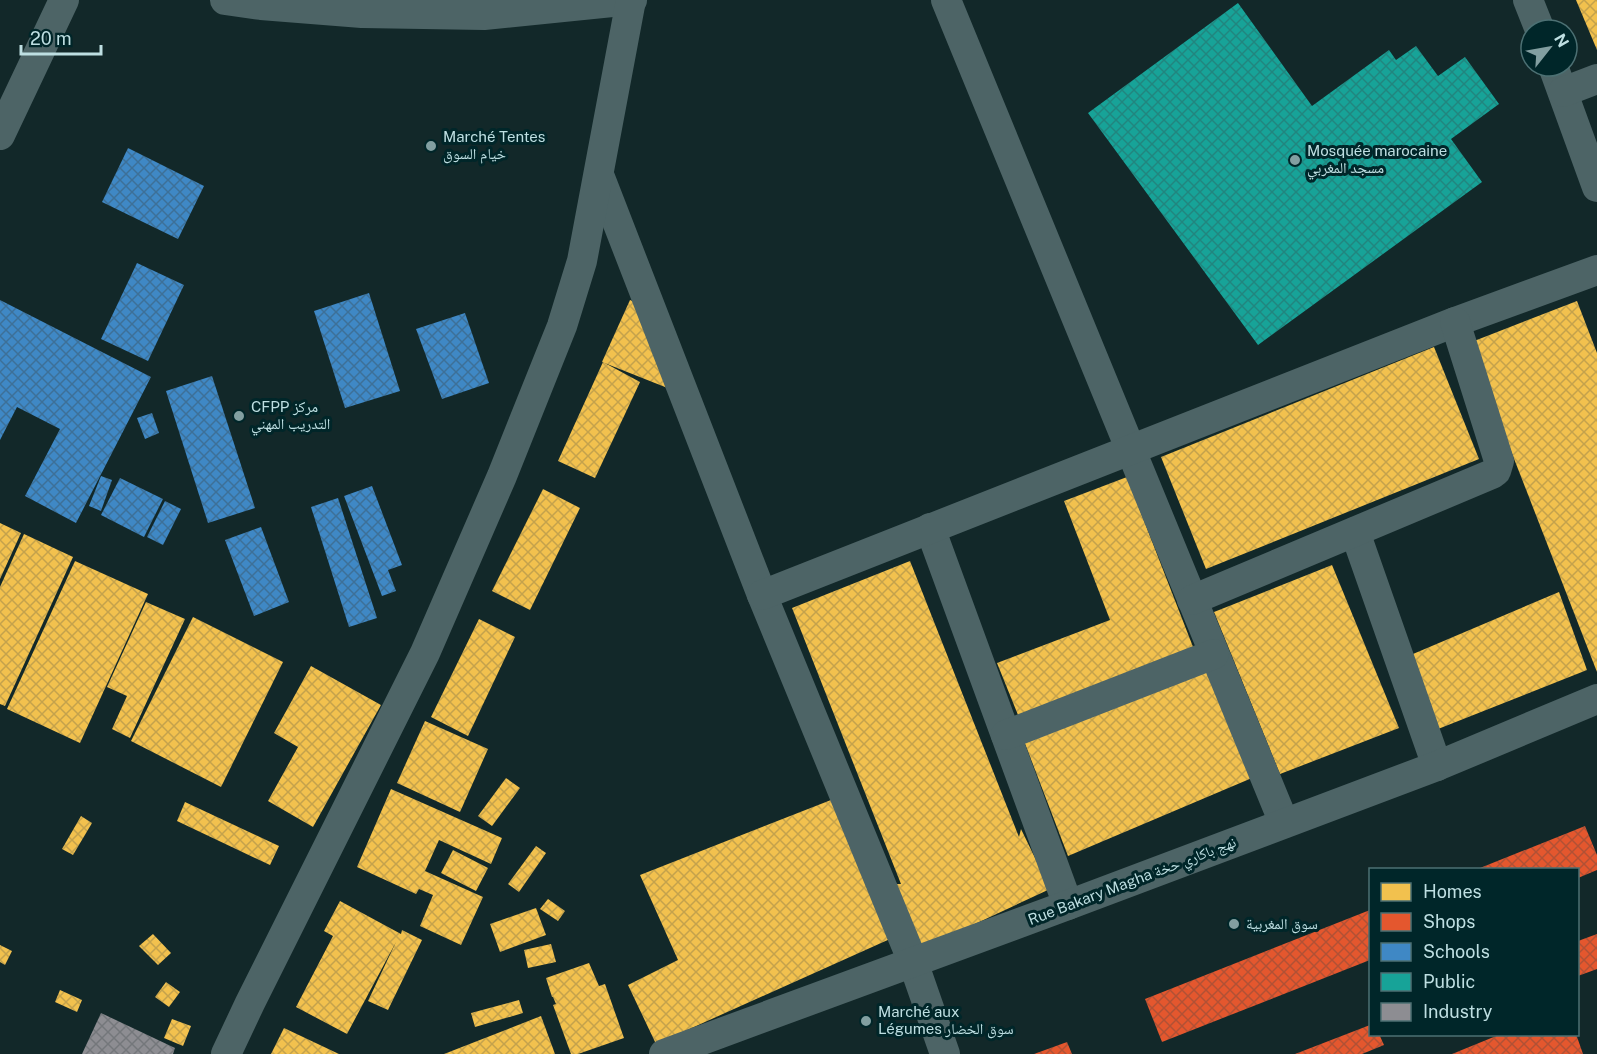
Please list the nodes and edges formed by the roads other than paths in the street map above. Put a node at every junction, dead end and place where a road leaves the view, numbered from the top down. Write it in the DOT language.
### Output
graph roads {
  1 [pos="64,0"];
  2 [pos="225,0"];
  3 [pos="632,0"];
  4 [pos="946,0"];
  5 [pos="1528,0"];
  6 [pos="1535,18"];
  7 [pos="1558,79"];
  8 [pos="1597,79"];
  9 [pos="0,135"];
  10 [pos="599,175"];
  11 [pos="1597,187"];
  12 [pos="1597,270"];
  13 [pos="1455,322"];
  14 [pos="1130,450"];
  15 [pos="930,528"];
  16 [pos="1355,531"];
  17 [pos="762,595"];
  18 [pos="1192,600"];
  19 [pos="1214,654"];
  20 [pos="1597,699"];
  21 [pos="1006,735"];
  22 [pos="1437,766"];
  23 [pos="1284,823"];
  24 [pos="1068,905"];
  25 [pos="913,962"];
  26 [pos="226,1054"];
  27 [pos="664,1054"];
  28 [pos="945,1054"];
  1 -- 9 [label="street"];
  2 -- 3 [label="street"];
  3 -- 10 [label="street"];
  4 -- 14 [label="street"];
  5 -- 6 [label="street"];
  7 -- 8 [label="street"];
  7 -- 11 [label="street"];
  10 -- 17 [label="street"];
  10 -- 26 [label="street"];
  12 -- 13 [label="street"];
  13 -- 14 [label="street"];
  13 -- 16 [label="street"];
  14 -- 15 [label="street"];
  14 -- 18 [label="street"];
  15 -- 17 [label="street"];
  15 -- 21 [label="street"];
  16 -- 18 [label="street"];
  16 -- 22 [label="street"];
  17 -- 25 [label="street"];
  18 -- 19 [label="street"];
  19 -- 21 [label="street"];
  19 -- 23 [label="street"];
  20 -- 22 [label="street, Rue Bakary Magha نهج باكاري حخة"];
  21 -- 24 [label="street"];
  22 -- 23 [label="street, Rue Bakary Magha نهج باكاري حخة"];
  23 -- 24 [label="street, Rue Bakary Magha نهج باكاري حخة"];
  24 -- 25 [label="street, Rue Bakary Magha نهج باكاري حخة"];
  25 -- 27 [label="street, Rue Bakary Magha نهج باكاري حخة"];
  25 -- 28 [label="street"];
}
